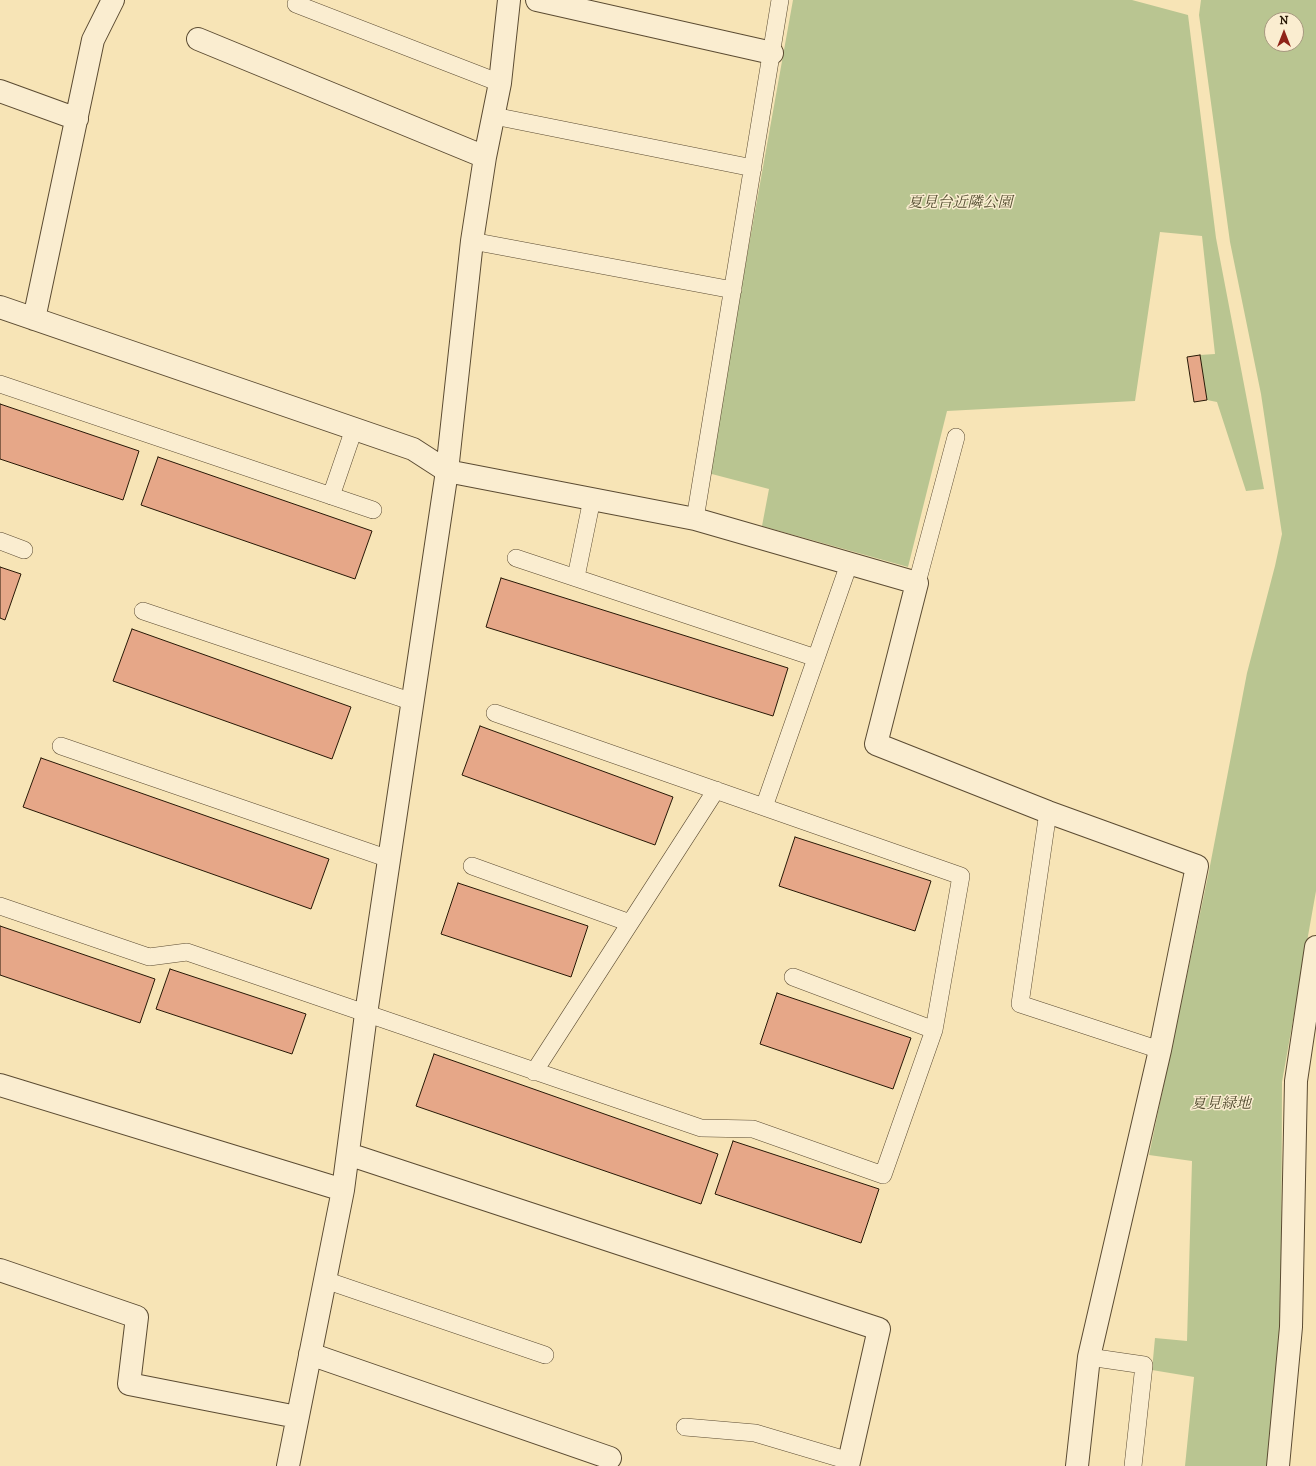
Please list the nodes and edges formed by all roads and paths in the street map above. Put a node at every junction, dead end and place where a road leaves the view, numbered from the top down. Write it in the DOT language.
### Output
graph roads {
  1 [pos="113,0"];
  2 [pos="509,0"];
  3 [pos="537,0"];
  4 [pos="780,0"];
  5 [pos="296,4"];
  6 [pos="198,39"];
  7 [pos="772,53"];
  8 [pos="500,83"];
  9 [pos="0,91"];
  10 [pos="494,116"];
  11 [pos="77,119"];
  12 [pos="485,157"];
  13 [pos="753,168"];
  14 [pos="472,241"];
  15 [pos="733,290"];
  16 [pos="0,307"];
  17 [pos="34,319"];
  18 [pos="0,384"];
  19 [pos="354,429"];
  20 [pos="956,438"];
  21 [pos="447,471"];
  22 [pos="331,496"];
  23 [pos="592,499"];
  24 [pos="373,510"];
  25 [pos="695,519"];
  26 [pos="0,541"];
  27 [pos="24,550"];
  28 [pos="516,558"];
  29 [pos="849,564"];
  30 [pos="576,577"];
  31 [pos="917,583"];
  32 [pos="143,611"];
  33 [pos="816,658"];
  34 [pos="413,702"];
  35 [pos="495,713"];
  36 [pos="61,746"];
  37 [pos="716,790"];
  38 [pos="764,807"];
  39 [pos="1048,812"];
  40 [pos="389,859"];
  41 [pos="472,866"];
  42 [pos="0,906"];
  43 [pos="630,923"];
  44 [pos="1316,946"];
  45 [pos="793,977"];
  46 [pos="366,1014"];
  47 [pos="934,1030"];
  48 [pos="1160,1050"];
  49 [pos="534,1072"];
  50 [pos="0,1085"];
  51 [pos="348,1154"];
  52 [pos="343,1190"];
  53 [pos="0,1270"];
  54 [pos="325,1280"];
  55 [pos="310,1354"];
  56 [pos="545,1355"];
  57 [pos="1089,1357"];
  58 [pos="297,1417"];
  59 [pos="685,1427"];
  60 [pos="610,1458"];
  61 [pos="848,1464"];
  62 [pos="288,1466"];
  63 [pos="1077,1466"];
  64 [pos="1133,1466"];
  65 [pos="1278,1466"];
  1 -- 11 [label="street"];
  2 -- 8 [label="street"];
  3 -- 7 [label="street"];
  4 -- 7 [label="lane"];
  5 -- 8 [label="lane"];
  6 -- 12 [label="street"];
  7 -- 13 [label="lane"];
  8 -- 10 [label="street"];
  9 -- 11 [label="street"];
  10 -- 12 [label="street"];
  10 -- 13 [label="lane"];
  11 -- 17 [label="street"];
  12 -- 14 [label="street"];
  13 -- 15 [label="lane"];
  14 -- 15 [label="lane"];
  14 -- 21 [label="street"];
  15 -- 25 [label="lane"];
  16 -- 17 [label="street"];
  17 -- 19 [label="street"];
  18 -- 22 [label="lane"];
  19 -- 21 [label="street"];
  19 -- 22 [label="lane"];
  20 -- 31 [label="lane"];
  21 -- 23 [label="street"];
  21 -- 34 [label="street"];
  22 -- 24 [label="lane"];
  23 -- 25 [label="street"];
  23 -- 30 [label="lane"];
  25 -- 29 [label="street"];
  26 -- 27 [label="lane"];
  28 -- 30 [label="lane"];
  29 -- 31 [label="street"];
  29 -- 33 [label="lane"];
  30 -- 33 [label="lane"];
  31 -- 39 [label="street"];
  32 -- 34 [label="lane"];
  33 -- 38 [label="lane"];
  34 -- 40 [label="street"];
  35 -- 37 [label="lane"];
  36 -- 40 [label="lane"];
  37 -- 38 [label="lane"];
  37 -- 43 [label="lane"];
  38 -- 47 [label="lane"];
  39 -- 48 [label="lane"];
  39 -- 48 [label="street"];
  40 -- 46 [label="street"];
  41 -- 43 [label="lane"];
  42 -- 46 [label="lane"];
  43 -- 49 [label="lane"];
  44 -- 65 [label="street"];
  45 -- 47 [label="lane"];
  46 -- 49 [label="lane"];
  46 -- 51 [label="street"];
  47 -- 49 [label="lane"];
  48 -- 57 [label="street"];
  50 -- 52 [label="street"];
  51 -- 52 [label="street"];
  51 -- 61 [label="street"];
  52 -- 54 [label="street"];
  53 -- 58 [label="street"];
  54 -- 55 [label="street"];
  54 -- 56 [label="lane"];
  55 -- 58 [label="street"];
  55 -- 60 [label="street"];
  57 -- 63 [label="street"];
  57 -- 64 [label="lane"];
  58 -- 62 [label="street"];
  59 -- 61 [label="lane"];
}
